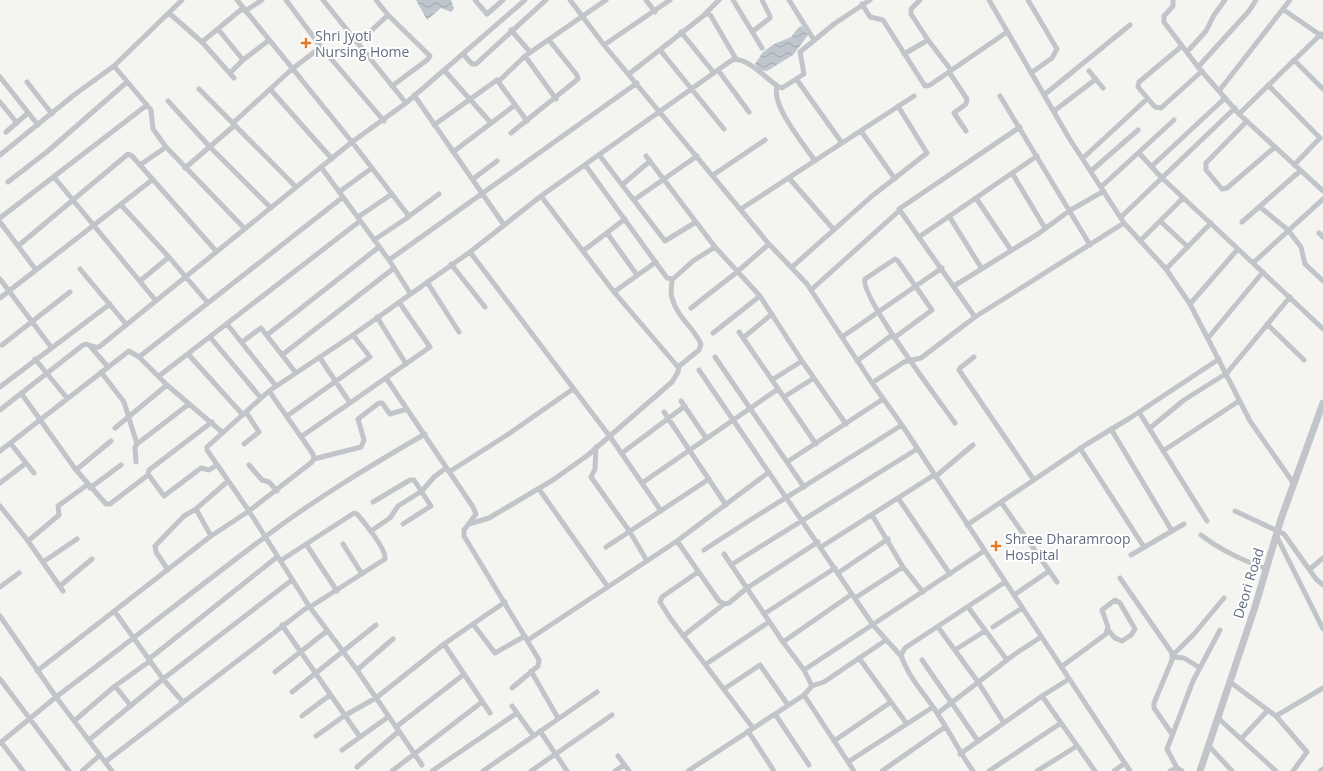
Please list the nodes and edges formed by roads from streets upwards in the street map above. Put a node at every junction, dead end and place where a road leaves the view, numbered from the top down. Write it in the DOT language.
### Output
graph roads {
  1 [pos="182,0"];
  2 [pos="237,0"];
  3 [pos="262,0"];
  4 [pos="286,0"];
  5 [pos="323,0"];
  6 [pos="376,0"];
  7 [pos="475,0"];
  8 [pos="503,0"];
  9 [pos="525,0"];
  10 [pos="546,0"];
  11 [pos="570,0"];
  12 [pos="606,0"];
  13 [pos="646,0"];
  14 [pos="670,0"];
  15 [pos="719,0"];
  16 [pos="732,0"];
  17 [pos="762,0"];
  18 [pos="789,0"];
  19 [pos="870,0"];
  20 [pos="920,0"];
  21 [pos="989,0"];
  22 [pos="1028,0"];
  23 [pos="1225,0"];
  24 [pos="1256,0"];
  25 [pos="1290,0"];
  26 [pos="1176,1"];
  27 [pos="862,4"];
  28 [pos="244,10"];
  29 [pos="1284,10"];
  30 [pos="169,12"];
  31 [pos="655,12"];
  32 [pos="705,14"];
  33 [pos="388,15"];
  34 [pos="583,17"];
  35 [pos="1130,25"];
  36 [pos="218,29"];
  37 [pos="511,30"];
  38 [pos="681,32"];
  39 [pos="752,32"];
  40 [pos="1007,32"];
  41 [pos="1322,36"];
  42 [pos="269,40"];
  43 [pos="548,40"];
  44 [pos="814,40"];
  45 [pos="928,40"];
  46 [pos="202,42"];
  47 [pos="358,43"];
  48 [pos="604,45"];
  49 [pos="1182,46"];
  50 [pos="322,47"];
  51 [pos="762,48"];
  52 [pos="660,50"];
  53 [pos="530,52"];
  54 [pos="1187,52"];
  55 [pos="463,54"];
  56 [pos="904,54"];
  57 [pos="525,56"];
  58 [pos="736,59"];
  59 [pos="243,60"];
  60 [pos="1294,60"];
  61 [pos="114,66"];
  62 [pos="292,69"];
  63 [pos="1200,69"];
  64 [pos="444,70"];
  65 [pos="716,71"];
  66 [pos="950,71"];
  67 [pos="1089,71"];
  68 [pos="230,73"];
  69 [pos="1031,73"];
  70 [pos="629,74"];
  71 [pos="0,77"];
  72 [pos="234,78"];
  73 [pos="1096,79"];
  74 [pos="798,80"];
  75 [pos="499,81"];
  76 [pos="27,82"];
  77 [pos="127,82"];
  78 [pos="637,83"];
  79 [pos="392,86"];
  80 [pos="777,86"];
  81 [pos="1268,86"];
  82 [pos="1103,88"];
  83 [pos="199,89"];
  84 [pos="270,89"];
  85 [pos="690,89"];
  86 [pos="1323,89"];
  87 [pos="1219,91"];
  88 [pos="414,95"];
  89 [pos="1044,95"];
  90 [pos="914,96"];
  91 [pos="1000,96"];
  92 [pos="1225,98"];
  93 [pos="469,99"];
  94 [pos="556,99"];
  95 [pos="1147,99"];
  96 [pos="168,101"];
  97 [pos="0,102"];
  98 [pos="406,103"];
  99 [pos="147,105"];
  100 [pos="515,106"];
  101 [pos="898,106"];
  102 [pos="1235,108"];
  103 [pos="661,111"];
  104 [pos="1054,111"];
  105 [pos="749,112"];
  106 [pos="28,113"];
  107 [pos="52,114"];
  108 [pos="1239,114"];
  109 [pos="1174,120"];
  110 [pos="384,121"];
  111 [pos="527,121"];
  112 [pos="1247,121"];
  113 [pos="17,123"];
  114 [pos="492,123"];
  115 [pos="234,124"];
  116 [pos="38,125"];
  117 [pos="434,125"];
  118 [pos="1020,126"];
  119 [pos="724,129"];
  120 [pos="1138,130"];
  121 [pos="861,131"];
  122 [pos="966,131"];
  123 [pos="6,132"];
  124 [pos="511,133"];
  125 [pos="1322,136"];
  126 [pos="765,140"];
  127 [pos="352,142"];
  128 [pos="842,143"];
  129 [pos="166,147"];
  130 [pos="210,147"];
  131 [pos="1275,147"];
  132 [pos="453,152"];
  133 [pos="1139,153"];
  134 [pos="0,155"];
  135 [pos="600,156"];
  136 [pos="646,156"];
  137 [pos="697,156"];
  138 [pos="1037,156"];
  139 [pos="1083,158"];
  140 [pos="332,159"];
  141 [pos="497,161"];
  142 [pos="650,161"];
  143 [pos="815,161"];
  144 [pos="1294,165"];
  145 [pos="140,166"];
  146 [pos="586,166"];
  147 [pos="1152,166"];
  148 [pos="321,167"];
  149 [pos="185,168"];
  150 [pos="372,168"];
  151 [pos="1091,171"];
  152 [pos="1300,171"];
  153 [pos="1012,173"];
  154 [pos="713,175"];
  155 [pos="54,177"];
  156 [pos="1161,177"];
  157 [pos="789,178"];
  158 [pos="473,179"];
  159 [pos="894,179"];
  160 [pos="152,180"];
  161 [pos="664,180"];
  162 [pos="8,182"];
  163 [pos="622,184"];
  164 [pos="296,187"];
  165 [pos="1102,189"];
  166 [pos="1323,191"];
  167 [pos="482,192"];
  168 [pos="341,194"];
  169 [pos="392,194"];
  170 [pos="439,194"];
  171 [pos="542,196"];
  172 [pos="976,198"];
  173 [pos="1183,198"];
  174 [pos="74,199"];
  175 [pos="1323,199"];
  176 [pos="634,200"];
  177 [pos="121,205"];
  178 [pos="1260,207"];
  179 [pos="271,208"];
  180 [pos="741,210"];
  181 [pos="900,210"];
  182 [pos="1069,211"];
  183 [pos="949,216"];
  184 [pos="408,217"];
  185 [pos="0,218"];
  186 [pos="1121,218"];
  187 [pos="359,219"];
  188 [pos="625,220"];
  189 [pos="1160,221"];
  190 [pos="0,222"];
  191 [pos="696,222"];
  192 [pos="1242,222"];
  193 [pos="1124,223"];
  194 [pos="1211,223"];
  195 [pos="95,225"];
  196 [pos="504,225"];
  197 [pos="1045,228"];
  198 [pos="245,229"];
  199 [pos="834,230"];
  200 [pos="1288,230"];
  201 [pos="607,233"];
  202 [pos="919,237"];
  203 [pos="374,240"];
  204 [pos="1140,241"];
  205 [pos="769,244"];
  206 [pos="1090,245"];
  207 [pos="18,246"];
  208 [pos="379,247"];
  209 [pos="715,247"];
  210 [pos="1188,247"];
  211 [pos="1238,249"];
  212 [pos="1012,250"];
  213 [pos="216,251"];
  214 [pos="583,251"];
  215 [pos="470,252"];
  216 [pos="169,257"];
  217 [pos="389,260"];
  218 [pos="656,262"];
  219 [pos="1253,263"];
  220 [pos="451,264"];
  221 [pos="792,267"];
  222 [pos="394,268"];
  223 [pos="942,268"];
  224 [pos="982,269"];
  225 [pos="36,270"];
  226 [pos="80,270"];
  227 [pos="1166,270"];
  228 [pos="737,272"];
  229 [pos="1263,272"];
  230 [pos="637,275"];
  231 [pos="185,277"];
  232 [pos="672,279"];
  233 [pos="0,280"];
  234 [pos="140,281"];
  235 [pos="1323,281"];
  236 [pos="427,282"];
  237 [pos="916,286"];
  238 [pos="954,286"];
  239 [pos="811,290"];
  240 [pos="8,291"];
  241 [pos="70,292"];
  242 [pos="614,292"];
  243 [pos="410,293"];
  244 [pos="760,296"];
  245 [pos="1290,297"];
  246 [pos="0,298"];
  247 [pos="156,301"];
  248 [pos="399,302"];
  249 [pos="208,303"];
  250 [pos="110,304"];
  251 [pos="1190,304"];
  252 [pos="485,307"];
  253 [pos="691,308"];
  254 [pos="877,312"];
  255 [pos="772,314"];
  256 [pos="377,317"];
  257 [pos="975,317"];
  258 [pos="32,321"];
  259 [pos="126,324"];
  260 [pos="227,324"];
  261 [pos="1267,324"];
  262 [pos="1323,329"];
  263 [pos="459,332"];
  264 [pos="738,332"];
  265 [pos="713,334"];
  266 [pos="266,335"];
  267 [pos="353,335"];
  268 [pos="893,336"];
  269 [pos="210,337"];
  270 [pos="842,337"];
  271 [pos="742,338"];
  272 [pos="1208,338"];
  273 [pos="242,342"];
  274 [pos="2,344"];
  275 [pos="89,345"];
  276 [pos="51,347"];
  277 [pos="188,354"];
  278 [pos="282,355"];
  279 [pos="139,357"];
  280 [pos="715,357"];
  281 [pos="974,357"];
  282 [pos="320,358"];
  283 [pos="35,359"];
  284 [pos="1219,359"];
  285 [pos="912,360"];
  286 [pos="1304,360"];
  287 [pos="802,361"];
  288 [pos="857,361"];
  289 [pos="406,364"];
  290 [pos="108,367"];
  291 [pos="679,367"];
  292 [pos="699,370"];
  293 [pos="101,372"];
  294 [pos="296,373"];
  295 [pos="1227,373"];
  296 [pos="45,374"];
  297 [pos="159,376"];
  298 [pos="386,378"];
  299 [pos="814,378"];
  300 [pos="772,380"];
  301 [pos="336,382"];
  302 [pos="872,383"];
  303 [pos="167,384"];
  304 [pos="276,386"];
  305 [pos="0,387"];
  306 [pos="573,389"];
  307 [pos="778,389"];
  308 [pos="269,391"];
  309 [pos="21,394"];
  310 [pos="784,397"];
  311 [pos="67,398"];
  312 [pos="261,398"];
  313 [pos="883,399"];
  314 [pos="681,401"];
  315 [pos="1239,401"];
  316 [pos="350,403"];
  317 [pos="1323,403"];
  318 [pos="189,404"];
  319 [pos="685,406"];
  320 [pos="750,408"];
  321 [pos="407,409"];
  322 [pos="0,410"];
  323 [pos="664,412"];
  324 [pos="1139,412"];
  325 [pos="245,413"];
  326 [pos="128,416"];
  327 [pos="287,416"];
  328 [pos="668,419"];
  329 [pos="733,420"];
  330 [pos="40,421"];
  331 [pos="212,422"];
  332 [pos="955,423"];
  333 [pos="846,424"];
  334 [pos="902,425"];
  335 [pos="115,428"];
  336 [pos="1150,428"];
  337 [pos="1111,429"];
  338 [pos="222,432"];
  339 [pos="425,434"];
  340 [pos="609,435"];
  341 [pos="302,436"];
  342 [pos="706,438"];
  343 [pos="110,442"];
  344 [pos="11,444"];
  345 [pos="137,444"];
  346 [pos="244,444"];
  347 [pos="816,444"];
  348 [pos="973,445"];
  349 [pos="596,447"];
  350 [pos="1080,448"];
  351 [pos="917,449"];
  352 [pos="689,450"];
  353 [pos="0,451"];
  354 [pos="1164,451"];
  355 [pos="622,454"];
  356 [pos="314,459"];
  357 [pos="136,462"];
  358 [pos="787,462"];
  359 [pos="26,463"];
  360 [pos="121,465"];
  361 [pos="217,465"];
  362 [pos="249,465"];
  363 [pos="76,470"];
  364 [pos="448,470"];
  365 [pos="769,472"];
  366 [pos="34,473"];
  367 [pos="148,475"];
  368 [pos="934,476"];
  369 [pos="709,479"];
  370 [pos="1034,480"];
  371 [pos="228,481"];
  372 [pos="642,482"];
  373 [pos="0,483"];
  374 [pos="1294,484"];
  375 [pos="88,486"];
  376 [pos="804,487"];
  377 [pos="539,489"];
  378 [pos="277,491"];
  379 [pos="422,491"];
  380 [pos="786,496"];
  381 [pos="898,498"];
  382 [pos="373,502"];
  383 [pos="1001,502"];
  384 [pos="726,505"];
  385 [pos="0,506"];
  386 [pos="196,509"];
  387 [pos="249,511"];
  388 [pos="662,511"];
  389 [pos="1235,511"];
  390 [pos="872,515"];
  391 [pos="803,521"];
  392 [pos="1207,521"];
  393 [pos="403,524"];
  394 [pos="469,524"];
  395 [pos="1184,524"];
  396 [pos="967,526"];
  397 [pos="371,531"];
  398 [pos="1172,531"];
  399 [pos="630,532"];
  400 [pos="1277,533"];
  401 [pos="1201,535"];
  402 [pos="211,536"];
  403 [pos="265,537"];
  404 [pos="77,539"];
  405 [pos="888,539"];
  406 [pos="28,541"];
  407 [pos="677,541"];
  408 [pos="818,542"];
  409 [pos="306,544"];
  410 [pos="343,544"];
  411 [pos="606,547"];
  412 [pos="821,548"];
  413 [pos="1144,548"];
  414 [pos="704,550"];
  415 [pos="984,551"];
  416 [pos="724,554"];
  417 [pos="1131,555"];
  418 [pos="1323,558"];
  419 [pos="92,559"];
  420 [pos="278,559"];
  421 [pos="647,561"];
  422 [pos="43,562"];
  423 [pos="731,565"];
  424 [pos="903,567"];
  425 [pos="1267,569"];
  426 [pos="1310,569"];
  427 [pos="168,570"];
  428 [pos="836,570"];
  429 [pos="1049,571"];
  430 [pos="698,572"];
  431 [pos="18,573"];
  432 [pos="362,574"];
  433 [pos="950,574"];
  434 [pos="1120,578"];
  435 [pos="292,580"];
  436 [pos="1005,582"];
  437 [pos="1057,582"];
  438 [pos="1323,585"];
  439 [pos="0,587"];
  440 [pos="608,587"];
  441 [pos="747,588"];
  442 [pos="336,591"];
  443 [pos="923,592"];
  444 [pos="1014,595"];
  445 [pos="853,596"];
  446 [pos="1224,598"];
  447 [pos="504,602"];
  448 [pos="724,604"];
  449 [pos="309,606"];
  450 [pos="968,607"];
  451 [pos="1022,608"];
  452 [pos="115,612"];
  453 [pos="764,614"];
  454 [pos="0,616"];
  455 [pos="769,622"];
  456 [pos="473,624"];
  457 [pos="282,625"];
  458 [pos="376,625"];
  459 [pos="873,625"];
  460 [pos="993,627"];
  461 [pos="938,628"];
  462 [pos="1323,629"];
  463 [pos="1108,630"];
  464 [pos="1220,630"];
  465 [pos="327,631"];
  466 [pos="985,631"];
  467 [pos="684,636"];
  468 [pos="1041,637"];
  469 [pos="526,638"];
  470 [pos="134,639"];
  471 [pos="393,639"];
  472 [pos="886,640"];
  473 [pos="783,642"];
  474 [pos="444,644"];
  475 [pos="955,650"];
  476 [pos="300,651"];
  477 [pos="343,651"];
  478 [pos="901,656"];
  479 [pos="1173,656"];
  480 [pos="859,658"];
  481 [pos="149,660"];
  482 [pos="922,660"];
  483 [pos="1007,660"];
  484 [pos="706,664"];
  485 [pos="1061,667"];
  486 [pos="1200,668"];
  487 [pos="357,670"];
  488 [pos="804,670"];
  489 [pos="37,671"];
  490 [pos="531,671"];
  491 [pos="275,672"];
  492 [pos="316,673"];
  493 [pos="463,675"];
  494 [pos="0,679"];
  495 [pos="163,679"];
  496 [pos="1069,679"];
  497 [pos="978,682"];
  498 [pos="1230,682"];
  499 [pos="115,686"];
  500 [pos="812,686"];
  501 [pos="512,688"];
  502 [pos="1323,688"];
  503 [pos="724,689"];
  504 [pos="292,692"];
  505 [pos="597,692"];
  506 [pos="330,695"];
  507 [pos="804,695"];
  508 [pos="1042,696"];
  509 [pos="56,697"];
  510 [pos="376,698"];
  511 [pos="182,702"];
  512 [pos="482,702"];
  513 [pos="891,702"];
  514 [pos="951,702"];
  515 [pos="788,705"];
  516 [pos="131,706"];
  517 [pos="512,706"];
  518 [pos="933,707"];
  519 [pos="1268,710"];
  520 [pos="517,713"];
  521 [pos="938,713"];
  522 [pos="490,714"];
  523 [pos="775,714"];
  524 [pos="612,715"];
  525 [pos="302,716"];
  526 [pos="344,716"];
  527 [pos="1276,716"];
  528 [pos="388,717"];
  529 [pos="558,718"];
  530 [pos="1218,718"];
  531 [pos="30,719"];
  532 [pos="74,721"];
  533 [pos="1004,723"];
  534 [pos="1061,723"];
  535 [pos="907,724"];
  536 [pos="945,727"];
  537 [pos="397,730"];
  538 [pos="751,730"];
  539 [pos="540,731"];
  540 [pos="1172,734"];
  541 [pos="534,735"];
  542 [pos="316,736"];
  543 [pos="360,737"];
  544 [pos="1240,739"];
  545 [pos="90,740"];
  546 [pos="834,741"];
  547 [pos="978,741"];
  548 [pos="1,743"];
  549 [pos="1208,745"];
  550 [pos="1077,746"];
  551 [pos="342,750"];
  552 [pos="414,754"];
  553 [pos="556,754"];
  554 [pos="960,754"];
  555 [pos="100,756"];
  556 [pos="618,756"];
  557 [pos="105,762"];
  558 [pos="848,762"];
  559 [pos="1125,763"];
  560 [pos="422,765"];
  561 [pos="624,765"];
  562 [pos="809,765"];
  563 [pos="357,767"];
  564 [pos="1323,769"];
  565 [pos="1093,770"];
  566 [pos="1180,770"];
  567 [pos="23,771"];
  568 [pos="69,771"];
  569 [pos="82,771"];
  570 [pos="112,771"];
  571 [pos="392,771"];
  572 [pos="432,771"];
  573 [pos="483,771"];
  574 [pos="530,771"];
  575 [pos="567,771"];
  576 [pos="615,771"];
  577 [pos="628,771"];
  578 [pos="688,771"];
  579 [pos="774,771"];
  580 [pos="854,771"];
  581 [pos="882,771"];
  582 [pos="973,771"];
  583 [pos="989,771"];
  584 [pos="1037,771"];
  585 [pos="1114,771"];
  586 [pos="1130,771"];
  587 [pos="1170,771"];
  588 [pos="1200,771"];
  589 [pos="1232,771"];
  590 [pos="1276,771"];
  591 [pos="1293,771"];
  592 [pos="1320,771"];
  1 -- 30 [label="street"];
  2 -- 28 [label="street"];
  3 -- 28 [label="street"];
  4 -- 50 [label="street"];
  5 -- 47 [label="street"];
  6 -- 33 [label="street"];
  7 -- 8 [label="street"];
  9 -- 55 [label="street"];
  10 -- 37 [label="street"];
  11 -- 34 [label="street"];
  12 -- 34 [label="street"];
  13 -- 31 [label="street"];
  14 -- 31 [label="street"];
  15 -- 32 [label="street"];
  16 -- 39 [label="street"];
  17 -- 39 [label="street"];
  18 -- 44 [label="street"];
  19 -- 27 [label="street"];
  20 -- 45 [label="street"];
  21 -- 40 [label="street"];
  22 -- 69 [label="street"];
  23 -- 54 [label="street"];
  24 -- 63 [label="street"];
  25 -- 29 [label="street"];
  26 -- 49 [label="street"];
  27 -- 44 [label="street"];
  27 -- 56 [label="street"];
  28 -- 36 [label="street"];
  28 -- 42 [label="street"];
  29 -- 41 [label="street"];
  29 -- 87 [label="street"];
  30 -- 46 [label="street"];
  30 -- 61 [label="street"];
  31 -- 48 [label="street"];
  32 -- 38 [label="street"];
  32 -- 58 [label="street"];
  33 -- 47 [label="street"];
  33 -- 79 [label="street"];
  34 -- 43 [label="street"];
  34 -- 48 [label="street"];
  35 -- 89 [label="street"];
  36 -- 46 [label="street"];
  36 -- 59 [label="street"];
  37 -- 53 [label="street"];
  37 -- 55 [label="street"];
  38 -- 52 [label="street"];
  38 -- 65 [label="street"];
  39 -- 51 [label="street"];
  40 -- 66 [label="street"];
  40 -- 69 [label="street"];
  41 -- 60 [label="street"];
  42 -- 59 [label="street"];
  42 -- 62 [label="street"];
  43 -- 53 [label="street"];
  43 -- 94 [label="street"];
  44 -- 74 [label="street"];
  45 -- 56 [label="street"];
  45 -- 66 [label="street"];
  46 -- 68 [label="street"];
  47 -- 79 [label="street"];
  48 -- 70 [label="street"];
  49 -- 54 [label="street"];
  49 -- 95 [label="street"];
  50 -- 62 [label="street"];
  50 -- 110 [label="street"];
  52 -- 70 [label="street"];
  52 -- 85 [label="street"];
  53 -- 57 [label="street"];
  54 -- 63 [label="street"];
  55 -- 64 [label="street"];
  56 -- 66 [label="street"];
  57 -- 75 [label="street"];
  57 -- 94 [label="street"];
  58 -- 65 [label="street"];
  58 -- 80 [label="street"];
  59 -- 68 [label="street"];
  60 -- 81 [label="street"];
  60 -- 86 [label="street"];
  61 -- 77 [label="street"];
  61 -- 107 [label="street"];
  62 -- 84 [label="street"];
  62 -- 127 [label="street"];
  63 -- 87 [label="street"];
  63 -- 95 [label="street"];
  64 -- 88 [label="street"];
  64 -- 93 [label="street"];
  65 -- 85 [label="street"];
  65 -- 105 [label="street"];
  66 -- 122 [label="street"];
  67 -- 73 [label="street"];
  68 -- 72 [label="street"];
  69 -- 89 [label="street"];
  70 -- 78 [label="street"];
  71 -- 106 [label="street"];
  73 -- 82 [label="street"];
  73 -- 104 [label="street"];
  74 -- 80 [label="street"];
  74 -- 128 [label="street"];
  75 -- 93 [label="street"];
  75 -- 100 [label="street"];
  76 -- 107 [label="street"];
  77 -- 99 [label="street"];
  77 -- 162 [label="street"];
  78 -- 103 [label="street"];
  78 -- 167 [label="street"];
  79 -- 98 [label="street"];
  80 -- 143 [label="street"];
  81 -- 108 [label="street"];
  81 -- 125 [label="street"];
  83 -- 115 [label="street"];
  84 -- 115 [label="street"];
  84 -- 140 [label="street"];
  85 -- 103 [label="street"];
  85 -- 119 [label="street"];
  87 -- 92 [label="street"];
  88 -- 98 [label="street"];
  88 -- 117 [label="street"];
  89 -- 104 [label="street"];
  90 -- 101 [label="street"];
  91 -- 118 [label="street"];
  92 -- 102 [label="street"];
  92 -- 147 [label="street"];
  93 -- 114 [label="street"];
  93 -- 117 [label="street"];
  94 -- 111 [label="street"];
  95 -- 139 [label="street"];
  96 -- 130 [label="street"];
  97 -- 113 [label="street"];
  98 -- 110 [label="street"];
  99 -- 129 [label="street"];
  99 -- 155 [label="street"];
  100 -- 111 [label="street"];
  100 -- 114 [label="street"];
  101 -- 121 [label="street"];
  101 -- 159 [label="street"];
  102 -- 108 [label="street"];
  102 -- 156 [label="street"];
  103 -- 135 [label="street"];
  103 -- 137 [label="street"];
  104 -- 139 [label="street"];
  106 -- 113 [label="street"];
  106 -- 116 [label="street"];
  107 -- 116 [label="street"];
  108 -- 112 [label="street"];
  109 -- 133 [label="street"];
  110 -- 127 [label="street"];
  111 -- 124 [label="street"];
  112 -- 131 [label="street"];
  112 -- 131 [label="street"];
  113 -- 123 [label="street"];
  114 -- 132 [label="street"];
  115 -- 130 [label="street"];
  115 -- 164 [label="street"];
  116 -- 134 [label="street"];
  117 -- 132 [label="street"];
  118 -- 138 [label="street"];
  118 -- 181 [label="street"];
  120 -- 151 [label="street"];
  121 -- 128 [label="street"];
  121 -- 159 [label="street"];
  125 -- 144 [label="street"];
  126 -- 154 [label="street"];
  127 -- 140 [label="street"];
  127 -- 150 [label="street"];
  128 -- 143 [label="street"];
  129 -- 145 [label="street"];
  129 -- 149 [label="street"];
  130 -- 149 [label="street"];
  130 -- 179 [label="street"];
  131 -- 144 [label="street"];
  132 -- 158 [label="street"];
  133 -- 147 [label="street"];
  133 -- 165 [label="street"];
  135 -- 146 [label="street"];
  135 -- 163 [label="street"];
  136 -- 142 [label="street"];
  137 -- 154 [label="street"];
  137 -- 161 [label="street"];
  138 -- 153 [label="street"];
  138 -- 182 [label="street"];
  139 -- 151 [label="street"];
  140 -- 148 [label="street"];
  141 -- 158 [label="street"];
  142 -- 161 [label="street"];
  142 -- 163 [label="street"];
  143 -- 157 [label="street"];
  144 -- 152 [label="street"];
  145 -- 160 [label="street"];
  145 -- 174 [label="street"];
  146 -- 171 [label="street"];
  146 -- 188 [label="street"];
  147 -- 156 [label="street"];
  148 -- 164 [label="street"];
  148 -- 168 [label="street"];
  149 -- 198 [label="street"];
  150 -- 168 [label="street"];
  150 -- 169 [label="street"];
  151 -- 165 [label="street"];
  152 -- 166 [label="street"];
  152 -- 178 [label="street"];
  153 -- 172 [label="street"];
  153 -- 197 [label="street"];
  154 -- 180 [label="street"];
  155 -- 174 [label="street"];
  155 -- 185 [label="street"];
  156 -- 173 [label="street"];
  156 -- 186 [label="street"];
  157 -- 180 [label="street"];
  157 -- 199 [label="street"];
  158 -- 167 [label="street"];
  159 -- 199 [label="street"];
  160 -- 177 [label="street"];
  160 -- 213 [label="street"];
  161 -- 176 [label="street"];
  161 -- 191 [label="street"];
  163 -- 176 [label="street"];
  164 -- 179 [label="street"];
  165 -- 182 [label="street"];
  165 -- 186 [label="street"];
  167 -- 196 [label="street"];
  167 -- 217 [label="street"];
  168 -- 187 [label="street"];
  168 -- 249 [label="street"];
  169 -- 184 [label="street"];
  169 -- 187 [label="street"];
  170 -- 184 [label="street"];
  171 -- 196 [label="street"];
  171 -- 214 [label="street"];
  172 -- 183 [label="street"];
  172 -- 212 [label="street"];
  173 -- 189 [label="street"];
  173 -- 194 [label="street"];
  174 -- 195 [label="street"];
  174 -- 207 [label="street"];
  175 -- 200 [label="street"];
  176 -- 191 [label="street"];
  177 -- 195 [label="street"];
  177 -- 216 [label="street"];
  178 -- 192 [label="street"];
  178 -- 200 [label="street"];
  179 -- 198 [label="street"];
  180 -- 205 [label="street"];
  181 -- 202 [label="street"];
  181 -- 239 [label="street"];
  182 -- 197 [label="street"];
  182 -- 206 [label="street"];
  183 -- 202 [label="street"];
  183 -- 224 [label="street"];
  184 -- 203 [label="street"];
  186 -- 193 [label="street"];
  187 -- 203 [label="street"];
  187 -- 260 [label="street"];
  188 -- 201 [label="street"];
  188 -- 218 [label="street"];
  189 -- 204 [label="street"];
  189 -- 210 [label="street"];
  190 -- 207 [label="street"];
  191 -- 209 [label="street"];
  193 -- 204 [label="street"];
  193 -- 206 [label="street"];
  194 -- 210 [label="street"];
  194 -- 211 [label="street"];
  195 -- 225 [label="street"];
  195 -- 234 [label="street"];
  196 -- 215 [label="street"];
  197 -- 212 [label="street"];
  198 -- 213 [label="street"];
  199 -- 221 [label="street"];
  200 -- 219 [label="street"];
  200 -- 235 [label="street"];
  201 -- 214 [label="street"];
  201 -- 230 [label="street"];
  202 -- 223 [label="street"];
  203 -- 208 [label="street"];
  204 -- 227 [label="street"];
  205 -- 221 [label="street"];
  205 -- 228 [label="street"];
  206 -- 257 [label="street"];
  207 -- 225 [label="street"];
  208 -- 217 [label="street"];
  208 -- 266 [label="street"];
  209 -- 228 [label="street"];
  209 -- 232 [label="street"];
  210 -- 227 [label="street"];
  211 -- 219 [label="street"];
  211 -- 251 [label="street"];
  212 -- 224 [label="street"];
  213 -- 231 [label="street"];
  214 -- 242 [label="street"];
  215 -- 220 [label="street"];
  215 -- 306 [label="street"];
  216 -- 231 [label="street"];
  216 -- 234 [label="street"];
  217 -- 222 [label="street"];
  218 -- 230 [label="street"];
  218 -- 232 [label="street"];
  219 -- 229 [label="street"];
  220 -- 236 [label="street"];
  220 -- 252 [label="street"];
  221 -- 239 [label="street"];
  222 -- 243 [label="street"];
  222 -- 278 [label="street"];
  223 -- 237 [label="street"];
  223 -- 238 [label="street"];
  224 -- 238 [label="street"];
  225 -- 240 [label="street"];
  226 -- 250 [label="street"];
  227 -- 251 [label="street"];
  228 -- 244 [label="street"];
  228 -- 253 [label="street"];
  229 -- 245 [label="street"];
  229 -- 272 [label="street"];
  230 -- 242 [label="street"];
  231 -- 247 [label="street"];
  231 -- 249 [label="street"];
  232 -- 291 [label="street"];
  233 -- 240 [label="street"];
  234 -- 247 [label="street"];
  236 -- 243 [label="street"];
  236 -- 263 [label="street"];
  237 -- 254 [label="street"];
  237 -- 254 [label="street"];
  237 -- 268 [label="street"];
  238 -- 257 [label="street"];
  239 -- 270 [label="street"];
  240 -- 246 [label="street"];
  240 -- 258 [label="street"];
  241 -- 258 [label="street"];
  242 -- 291 [label="street"];
  243 -- 248 [label="street"];
  244 -- 255 [label="street"];
  244 -- 265 [label="street"];
  245 -- 261 [label="street"];
  245 -- 262 [label="street"];
  247 -- 259 [label="street"];
  248 -- 256 [label="street"];
  248 -- 289 [label="street"];
  249 -- 279 [label="street"];
  250 -- 259 [label="street"];
  250 -- 276 [label="street"];
  251 -- 272 [label="street"];
  254 -- 268 [label="street"];
  254 -- 270 [label="street"];
  255 -- 271 [label="street"];
  255 -- 287 [label="street"];
  256 -- 267 [label="street"];
  256 -- 289 [label="street"];
  257 -- 285 [label="street"];
  258 -- 274 [label="street"];
  258 -- 276 [label="street"];
  259 -- 275 [label="street"];
  260 -- 269 [label="street"];
  260 -- 273 [label="street"];
  261 -- 286 [label="street"];
  261 -- 295 [label="street"];
  264 -- 271 [label="street"];
  266 -- 273 [label="street"];
  266 -- 278 [label="street"];
  267 -- 282 [label="street"];
  267 -- 301 [label="street"];
  268 -- 285 [label="street"];
  268 -- 288 [label="street"];
  269 -- 277 [label="street"];
  269 -- 312 [label="street"];
  270 -- 288 [label="street"];
  271 -- 300 [label="street"];
  272 -- 284 [label="street"];
  273 -- 304 [label="street"];
  275 -- 290 [label="street"];
  275 -- 296 [label="street"];
  276 -- 283 [label="street"];
  277 -- 297 [label="street"];
  277 -- 325 [label="street"];
  278 -- 294 [label="street"];
  279 -- 290 [label="street"];
  279 -- 297 [label="street"];
  280 -- 320 [label="street"];
  281 -- 370 [label="street"];
  282 -- 294 [label="street"];
  282 -- 301 [label="street"];
  283 -- 296 [label="street"];
  283 -- 305 [label="street"];
  284 -- 295 [label="street"];
  284 -- 324 [label="street"];
  285 -- 302 [label="street"];
  285 -- 332 [label="street"];
  287 -- 299 [label="street"];
  287 -- 300 [label="street"];
  288 -- 302 [label="street"];
  289 -- 298 [label="street"];
  290 -- 293 [label="street"];
  291 -- 340 [label="street"];
  292 -- 329 [label="street"];
  293 -- 311 [label="street"];
  293 -- 326 [label="street"];
  294 -- 304 [label="street"];
  295 -- 315 [label="street"];
  295 -- 336 [label="street"];
  296 -- 309 [label="street"];
  296 -- 311 [label="street"];
  297 -- 303 [label="street"];
  298 -- 316 [label="street"];
  298 -- 321 [label="street"];
  299 -- 310 [label="street"];
  299 -- 333 [label="street"];
  300 -- 307 [label="street"];
  301 -- 316 [label="street"];
  301 -- 327 [label="street"];
  302 -- 313 [label="street"];
  303 -- 318 [label="street"];
  303 -- 326 [label="street"];
  304 -- 308 [label="street"];
  306 -- 340 [label="street"];
  306 -- 364 [label="street"];
  307 -- 310 [label="street"];
  307 -- 320 [label="street"];
  308 -- 312 [label="street"];
  308 -- 327 [label="street"];
  309 -- 322 [label="street"];
  309 -- 330 [label="street"];
  310 -- 347 [label="street"];
  311 -- 330 [label="street"];
  312 -- 325 [label="street"];
  313 -- 333 [label="street"];
  313 -- 334 [label="street"];
  314 -- 319 [label="street"];
  315 -- 354 [label="street"];
  315 -- 374 [label="street"];
  316 -- 341 [label="street"];
  317 -- 374 [label="street, Deori Road"];
  318 -- 331 [label="street"];
  318 -- 345 [label="street"];
  319 -- 328 [label="street"];
  319 -- 342 [label="street"];
  320 -- 329 [label="street"];
  320 -- 358 [label="street"];
  321 -- 339 [label="street"];
  321 -- 356 [label="street"];
  323 -- 328 [label="street"];
  324 -- 336 [label="street"];
  324 -- 337 [label="street"];
  325 -- 338 [label="street"];
  325 -- 346 [label="street"];
  326 -- 335 [label="street"];
  326 -- 345 [label="street"];
  327 -- 341 [label="street"];
  328 -- 352 [label="street"];
  328 -- 355 [label="street"];
  329 -- 342 [label="street"];
  329 -- 365 [label="street"];
  330 -- 344 [label="street"];
  330 -- 363 [label="street"];
  331 -- 338 [label="street"];
  331 -- 367 [label="street"];
  333 -- 347 [label="street"];
  334 -- 351 [label="street"];
  334 -- 376 [label="street"];
  336 -- 354 [label="street"];
  337 -- 350 [label="street"];
  337 -- 398 [label="street"];
  338 -- 361 [label="street"];
  339 -- 364 [label="street"];
  339 -- 403 [label="street"];
  340 -- 349 [label="street"];
  340 -- 355 [label="street"];
  341 -- 356 [label="street"];
  342 -- 352 [label="street"];
  343 -- 363 [label="street"];
  344 -- 353 [label="street"];
  344 -- 359 [label="street"];
  345 -- 357 [label="street"];
  347 -- 358 [label="street"];
  348 -- 368 [label="street"];
  349 -- 377 [label="street"];
  349 -- 399 [label="street"];
  350 -- 370 [label="street"];
  350 -- 413 [label="street"];
  351 -- 368 [label="street"];
  351 -- 391 [label="street"];
  352 -- 369 [label="street"];
  352 -- 372 [label="street"];
  354 -- 392 [label="street"];
  355 -- 372 [label="street"];
  356 -- 378 [label="street"];
  358 -- 376 [label="street"];
  359 -- 366 [label="street"];
  359 -- 373 [label="street"];
  360 -- 375 [label="street"];
  361 -- 367 [label="street"];
  361 -- 371 [label="street"];
  362 -- 378 [label="street"];
  363 -- 375 [label="street"];
  364 -- 379 [label="street"];
  364 -- 394 [label="street"];
  365 -- 380 [label="street"];
  365 -- 384 [label="street"];
  367 -- 375 [label="street"];
  368 -- 381 [label="street"];
  368 -- 396 [label="street"];
  369 -- 384 [label="street"];
  369 -- 388 [label="street"];
  370 -- 383 [label="street"];
  371 -- 386 [label="street"];
  371 -- 387 [label="street"];
  372 -- 388 [label="street"];
  374 -- 400 [label="street, Deori Road"];
  375 -- 406 [label="street"];
  376 -- 380 [label="street"];
  377 -- 394 [label="street"];
  377 -- 440 [label="street"];
  378 -- 387 [label="street"];
  379 -- 382 [label="street"];
  379 -- 393 [label="street"];
  379 -- 397 [label="street"];
  380 -- 391 [label="street"];
  380 -- 414 [label="street"];
  381 -- 390 [label="street"];
  381 -- 433 [label="street"];
  383 -- 396 [label="street"];
  383 -- 429 [label="street"];
  384 -- 407 [label="street"];
  385 -- 406 [label="street"];
  386 -- 402 [label="street"];
  386 -- 427 [label="street"];
  387 -- 402 [label="street"];
  387 -- 403 [label="street"];
  388 -- 399 [label="street"];
  389 -- 400 [label="street"];
  390 -- 405 [label="street"];
  390 -- 412 [label="street"];
  391 -- 408 [label="street"];
  391 -- 423 [label="street"];
  394 -- 447 [label="street"];
  395 -- 398 [label="street"];
  396 -- 415 [label="street"];
  397 -- 409 [label="street"];
  397 -- 432 [label="street"];
  398 -- 413 [label="street"];
  399 -- 411 [label="street"];
  399 -- 421 [label="street"];
  400 -- 425 [label="street, Deori Road"];
  400 -- 426 [label="street"];
  400 -- 462 [label="street"];
  401 -- 425 [label="street"];
  402 -- 427 [label="street"];
  403 -- 420 [label="street"];
  403 -- 470 [label="street"];
  404 -- 422 [label="street"];
  405 -- 424 [label="street"];
  405 -- 428 [label="street"];
  406 -- 422 [label="street"];
  407 -- 421 [label="street"];
  407 -- 430 [label="street"];
  408 -- 412 [label="street"];
  408 -- 441 [label="street"];
  409 -- 420 [label="street"];
  409 -- 442 [label="street"];
  410 -- 432 [label="street"];
  412 -- 428 [label="street"];
  413 -- 417 [label="street"];
  415 -- 433 [label="street"];
  415 -- 436 [label="street"];
  416 -- 423 [label="street"];
  418 -- 426 [label="street"];
  419 -- 422 [label="street"];
  420 -- 435 [label="street"];
  420 -- 481 [label="street"];
  421 -- 440 [label="street"];
  423 -- 441 [label="street"];
  424 -- 443 [label="street"];
  424 -- 445 [label="street"];
  425 -- 498 [label="street, Deori Road"];
  426 -- 438 [label="street"];
  427 -- 452 [label="street"];
  428 -- 445 [label="street"];
  428 -- 453 [label="street"];
  429 -- 437 [label="street"];
  429 -- 444 [label="street"];
  430 -- 448 [label="street"];
  430 -- 467 [label="street"];
  431 -- 439 [label="street"];
  432 -- 442 [label="street"];
  433 -- 443 [label="street"];
  434 -- 479 [label="street"];
  435 -- 449 [label="street"];
  435 -- 495 [label="street"];
  436 -- 444 [label="street"];
  436 -- 450 [label="street"];
  440 -- 469 [label="street"];
  441 -- 448 [label="street"];
  441 -- 453 [label="street"];
  442 -- 449 [label="street"];
  443 -- 459 [label="street"];
  444 -- 451 [label="street"];
  445 -- 459 [label="street"];
  445 -- 473 [label="street"];
  446 -- 479 [label="street"];
  447 -- 456 [label="street"];
  447 -- 469 [label="street"];
  448 -- 467 [label="street"];
  449 -- 457 [label="street"];
  449 -- 465 [label="street"];
  450 -- 461 [label="street"];
  450 -- 466 [label="street"];
  451 -- 460 [label="street"];
  451 -- 468 [label="street"];
  452 -- 470 [label="street"];
  452 -- 489 [label="street"];
  453 -- 455 [label="street"];
  454 -- 489 [label="street"];
  455 -- 473 [label="street"];
  455 -- 484 [label="street"];
  456 -- 469 [label="street"];
  456 -- 474 [label="street"];
  457 -- 476 [label="street"];
  457 -- 511 [label="street"];
  458 -- 477 [label="street"];
  459 -- 472 [label="street"];
  459 -- 488 [label="street"];
  461 -- 475 [label="street"];
  461 -- 478 [label="street"];
  463 -- 463 [label="street"];
  463 -- 485 [label="street"];
  464 -- 486 [label="street"];
  465 -- 476 [label="street"];
  465 -- 477 [label="street"];
  466 -- 475 [label="street"];
  466 -- 483 [label="street"];
  467 -- 484 [label="street"];
  468 -- 483 [label="street"];
  468 -- 485 [label="street"];
  469 -- 490 [label="street"];
  470 -- 481 [label="street"];
  470 -- 509 [label="street"];
  471 -- 487 [label="street"];
  472 -- 478 [label="street"];
  472 -- 480 [label="street"];
  473 -- 488 [label="street"];
  474 -- 493 [label="street"];
  474 -- 510 [label="street"];
  475 -- 497 [label="street"];
  476 -- 491 [label="street"];
  476 -- 492 [label="street"];
  477 -- 487 [label="street"];
  477 -- 492 [label="street"];
  478 -- 518 [label="street"];
  479 -- 486 [label="street"];
  479 -- 540 [label="street"];
  480 -- 500 [label="street"];
  480 -- 513 [label="street"];
  481 -- 495 [label="street"];
  481 -- 499 [label="street"];
  482 -- 514 [label="street"];
  483 -- 497 [label="street"];
  484 -- 503 [label="street"];
  485 -- 496 [label="street"];
  486 -- 540 [label="street"];
  487 -- 510 [label="street"];
  488 -- 500 [label="street"];
  489 -- 509 [label="street"];
  490 -- 501 [label="street"];
  490 -- 529 [label="street"];
  492 -- 504 [label="street"];
  492 -- 506 [label="street"];
  493 -- 512 [label="street"];
  493 -- 537 [label="street"];
  494 -- 531 [label="street"];
  495 -- 511 [label="street"];
  495 -- 516 [label="street"];
  496 -- 508 [label="street"];
  496 -- 559 [label="street"];
  497 -- 514 [label="street"];
  497 -- 533 [label="street"];
  498 -- 519 [label="street"];
  498 -- 530 [label="street, Deori Road"];
  499 -- 516 [label="street"];
  499 -- 532 [label="street"];
  500 -- 507 [label="street"];
  502 -- 527 [label="street"];
  503 -- 515 [label="street"];
  503 -- 538 [label="street"];
  505 -- 529 [label="street"];
  506 -- 525 [label="street"];
  506 -- 526 [label="street"];
  507 -- 515 [label="street"];
  507 -- 546 [label="street"];
  508 -- 533 [label="street"];
  508 -- 534 [label="street"];
  509 -- 531 [label="street"];
  509 -- 532 [label="street"];
  510 -- 526 [label="street"];
  510 -- 528 [label="street"];
  511 -- 557 [label="street"];
  512 -- 522 [label="street"];
  512 -- 552 [label="street"];
  513 -- 535 [label="street"];
  513 -- 546 [label="street"];
  514 -- 521 [label="street"];
  514 -- 547 [label="street"];
  515 -- 523 [label="street"];
  516 -- 545 [label="street"];
  517 -- 520 [label="street"];
  518 -- 521 [label="street"];
  518 -- 535 [label="street"];
  519 -- 527 [label="street"];
  519 -- 544 [label="street"];
  520 -- 541 [label="street"];
  520 -- 572 [label="street"];
  521 -- 536 [label="street"];
  523 -- 538 [label="street"];
  523 -- 562 [label="street"];
  524 -- 553 [label="street"];
  526 -- 542 [label="street"];
  526 -- 543 [label="street"];
  527 -- 591 [label="street"];
  528 -- 537 [label="street"];
  528 -- 543 [label="street"];
  529 -- 539 [label="street"];
  530 -- 544 [label="street"];
  530 -- 549 [label="street, Deori Road"];
  531 -- 548 [label="street"];
  531 -- 568 [label="street"];
  532 -- 545 [label="street"];
  533 -- 547 [label="street"];
  534 -- 550 [label="street"];
  534 -- 583 [label="street"];
  535 -- 558 [label="street"];
  536 -- 554 [label="street"];
  536 -- 581 [label="street"];
  537 -- 552 [label="street"];
  537 -- 563 [label="street"];
  538 -- 578 [label="street"];
  538 -- 579 [label="street"];
  539 -- 541 [label="street"];
  539 -- 553 [label="street"];
  540 -- 566 [label="street"];
  541 -- 573 [label="street"];
  543 -- 551 [label="street"];
  544 -- 590 [label="street"];
  545 -- 555 [label="street"];
  546 -- 558 [label="street"];
  547 -- 554 [label="street"];
  548 -- 567 [label="street"];
  549 -- 588 [label="street, Deori Road"];
  549 -- 589 [label="street"];
  550 -- 565 [label="street"];
  550 -- 584 [label="street"];
  552 -- 560 [label="street"];
  552 -- 571 [label="street"];
  553 -- 574 [label="street"];
  553 -- 575 [label="street"];
  554 -- 582 [label="street"];
  555 -- 557 [label="street"];
  555 -- 569 [label="street"];
  556 -- 561 [label="street"];
  557 -- 570 [label="street"];
  558 -- 580 [label="street"];
  559 -- 585 [label="street"];
  559 -- 586 [label="street"];
  561 -- 576 [label="street"];
  561 -- 577 [label="street"];
  564 -- 592 [label="street"];
  566 -- 587 [label="street"];
}
